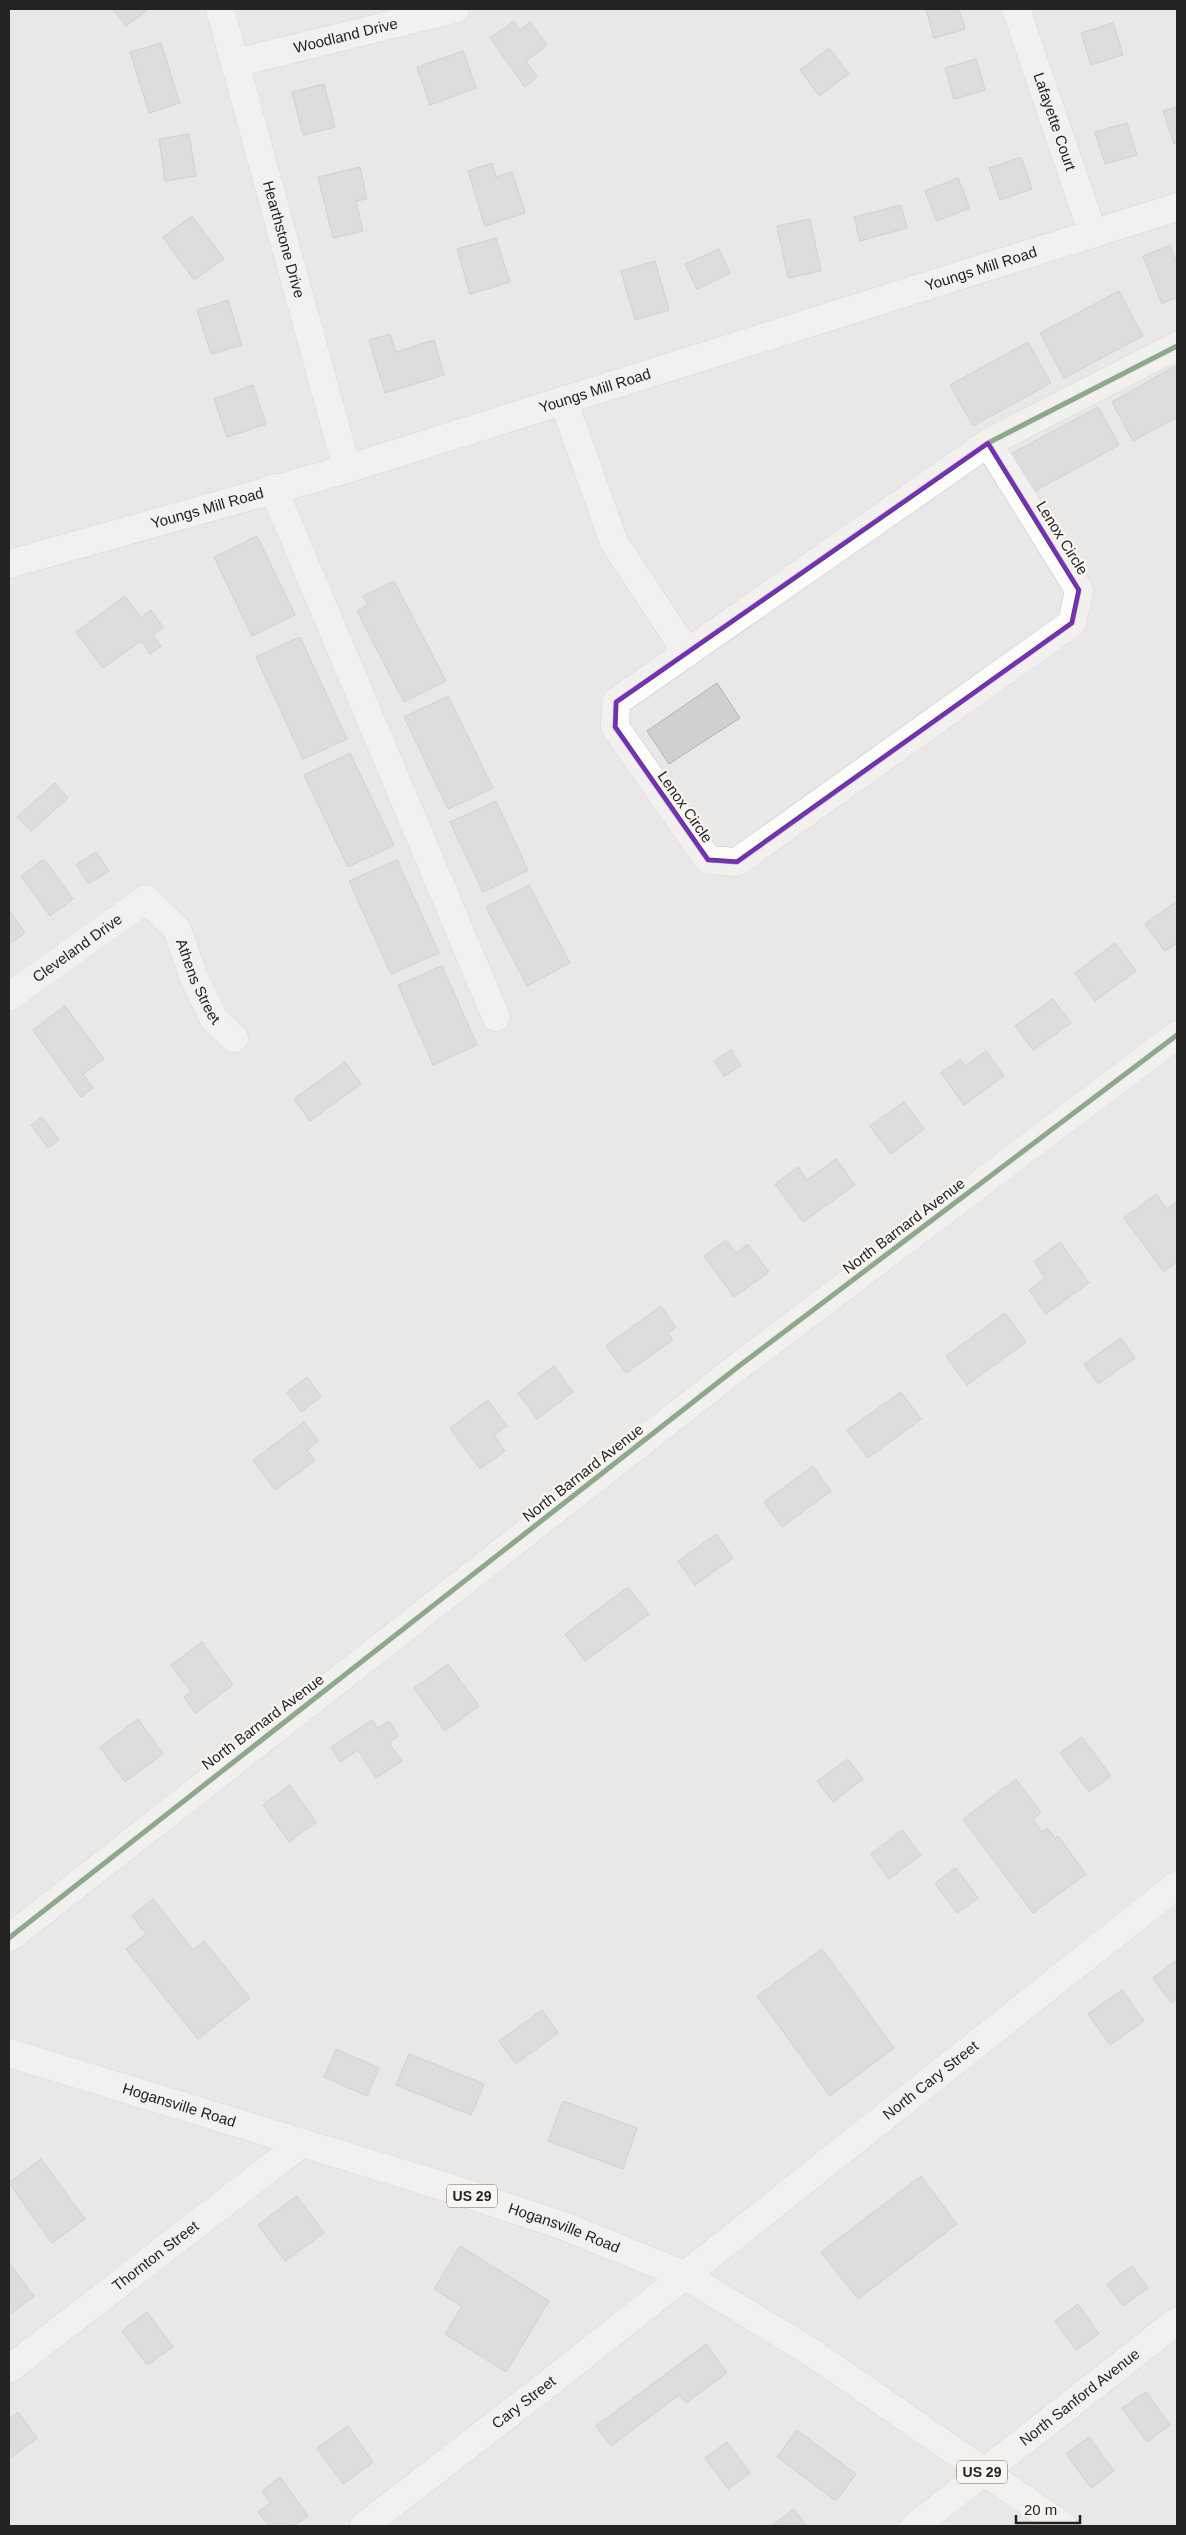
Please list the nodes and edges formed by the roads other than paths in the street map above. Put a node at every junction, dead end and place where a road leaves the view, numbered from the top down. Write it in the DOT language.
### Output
graph roads {
  1 [pos="220,9"];
  2 [pos="455,9"];
  3 [pos="1016,9"];
  4 [pos="235,64"];
  5 [pos="1177,207"];
  6 [pos="1093,234"];
  7 [pos="1177,346"];
  8 [pos="563,400"];
  9 [pos="988,443"];
  10 [pos="347,469"];
  11 [pos="273,488"];
  12 [pos="9,564"];
  13 [pos="686,653"];
  14 [pos="146,899"];
  15 [pos="9,997"];
  16 [pos="496,1017"];
  17 [pos="1177,1035"];
  18 [pos="234,1038"];
  19 [pos="1177,1885"];
  20 [pos="9,1938"];
  21 [pos="9,2053"];
  22 [pos="302,2143"];
  23 [pos="684,2275"];
  24 [pos="1177,2322"];
  25 [pos="9,2370"];
  26 [pos="982,2472"];
  27 [pos="364,2526"];
  28 [pos="915,2526"];
  29 [pos="1063,2526"];
  1 -- 4 [label="street, Hearthstone Drive"];
  2 -- 4 [label="street, Woodland Drive"];
  3 -- 6 [label="street, Lafayette Court"];
  4 -- 10 [label="street, Hearthstone Drive"];
  5 -- 6 [label="street, Youngs Mill Road"];
  6 -- 8 [label="street, Youngs Mill Road"];
  7 -- 9 [label="street, Lenox Circle"];
  8 -- 10 [label="street, Youngs Mill Road"];
  8 -- 13 [label="street"];
  9 -- 13 [label="street, Lenox Circle"];
  9 -- 13 [label="street, Lenox Circle"];
  10 -- 11 [label="street, Youngs Mill Road"];
  11 -- 12 [label="street, Youngs Mill Road"];
  11 -- 16 [label="street"];
  14 -- 15 [label="street, Cleveland Drive"];
  14 -- 18 [label="street, Athens Street"];
  17 -- 20 [label="street, North Barnard Avenue"];
  19 -- 23 [label="street, North Cary Street"];
  21 -- 22 [label="street, Hogansville Road / US 29"];
  22 -- 23 [label="street, Hogansville Road / US 29"];
  22 -- 25 [label="street, Thornton Street"];
  23 -- 26 [label="street, Hogansville Road / US 29"];
  23 -- 27 [label="street, Cary Street"];
  24 -- 26 [label="street, North Sanford Avenue"];
  26 -- 28 [label="street, North Sanford Avenue"];
  26 -- 29 [label="street, Hogansville Road / US 29"];
}
